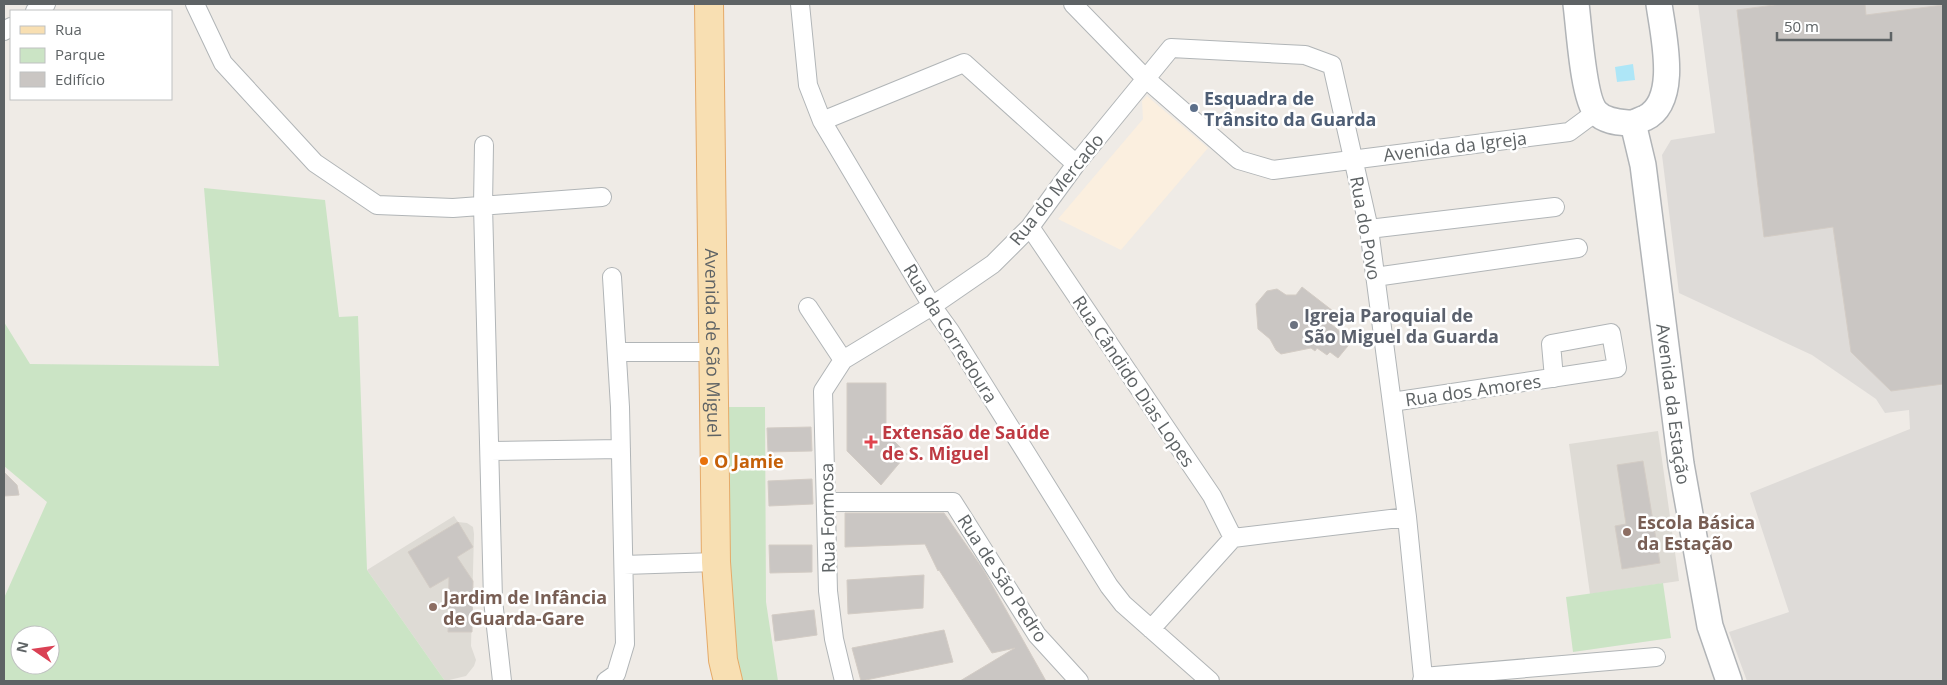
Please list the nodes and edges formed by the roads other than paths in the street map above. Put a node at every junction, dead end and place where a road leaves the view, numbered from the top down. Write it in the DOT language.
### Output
graph roads {
  1 [pos="195,4"];
  2 [pos="709,4"];
  3 [pos="800,4"];
  4 [pos="1072,4"];
  5 [pos="1576,4"];
  6 [pos="1659,4"];
  7 [pos="1145,78"];
  8 [pos="1596,112"];
  9 [pos="822,121"];
  10 [pos="1633,124"];
  11 [pos="484,145"];
  12 [pos="1353,158"];
  13 [pos="1076,164"];
  14 [pos="602,197"];
  15 [pos="483,205"];
  16 [pos="1555,207"];
  17 [pos="1030,227"];
  18 [pos="1369,229"];
  19 [pos="1578,248"];
  20 [pos="612,277"];
  21 [pos="1375,277"];
  22 [pos="932,306"];
  23 [pos="808,307"];
  24 [pos="617,352"];
  25 [pos="713,352"];
  26 [pos="843,360"];
  27 [pos="1554,378"];
  28 [pos="1392,402"];
  29 [pos="621,449"];
  30 [pos="490,451"];
  31 [pos="826,502"];
  32 [pos="1407,517"];
  33 [pos="1233,538"];
  34 [pos="716,562"];
  35 [pos="624,565"];
  36 [pos="1151,629"];
  37 [pos="1656,657"];
  38 [pos="1422,679"];
  39 [pos="502,681"];
  40 [pos="606,681"];
  41 [pos="728,681"];
  42 [pos="844,681"];
  43 [pos="1079,681"];
  44 [pos="1210,681"];
  45 [pos="1729,681"];
  1 -- 15 [label="street"];
  2 -- 25 [label="main road, Avenida de São Miguel"];
  3 -- 9 [label="street, Rua da Corredoura"];
  4 -- 7 [label="street, Avenida da Igreja"];
  5 -- 8 [label="main road"];
  6 -- 10 [label="main road"];
  7 -- 12 [label="street, Avenida da Igreja"];
  7 -- 12 [label="street, Rua do Povo"];
  7 -- 13 [label="street, Rua do Mercado"];
  8 -- 10 [label="main road"];
  8 -- 12 [label="street, Avenida da Igreja"];
  9 -- 13 [label="street"];
  9 -- 22 [label="street, Rua da Corredoura"];
  10 -- 45 [label="main road, Avenida da Estação"];
  11 -- 15 [label="street"];
  12 -- 18 [label="street, Rua do Povo"];
  13 -- 17 [label="street, Rua do Mercado"];
  14 -- 15 [label="street"];
  15 -- 30 [label="street"];
  16 -- 18 [label="street"];
  17 -- 22 [label="street, Rua do Mercado"];
  17 -- 33 [label="street, Rua Cândido Dias Lopes"];
  18 -- 21 [label="street, Rua do Povo"];
  19 -- 21 [label="street"];
  20 -- 24 [label="street"];
  21 -- 28 [label="street, Rua do Povo"];
  22 -- 26 [label="street, Rua Formosa"];
  22 -- 36 [label="street, Rua da Corredoura"];
  23 -- 26 [label="street"];
  24 -- 25 [label="street"];
  24 -- 29 [label="street"];
  25 -- 34 [label="main road, Avenida de São Miguel"];
  26 -- 31 [label="street, Rua Formosa"];
  27 -- 28 [label="street, Rua dos Amores"];
  28 -- 32 [label="street, Rua do Povo"];
  29 -- 30 [label="street"];
  29 -- 35 [label="street"];
  30 -- 39 [label="street"];
  31 -- 42 [label="street, Rua Formosa"];
  31 -- 43 [label="street, Rua de São Pedro"];
  32 -- 33 [label="street"];
  32 -- 38 [label="street, Rua do Povo"];
  33 -- 36 [label="street"];
  34 -- 35 [label="street"];
  34 -- 41 [label="main road, Avenida de São Miguel"];
  35 -- 40 [label="street"];
  36 -- 44 [label="street, Rua da Corredoura"];
  37 -- 38 [label="street"];
}
